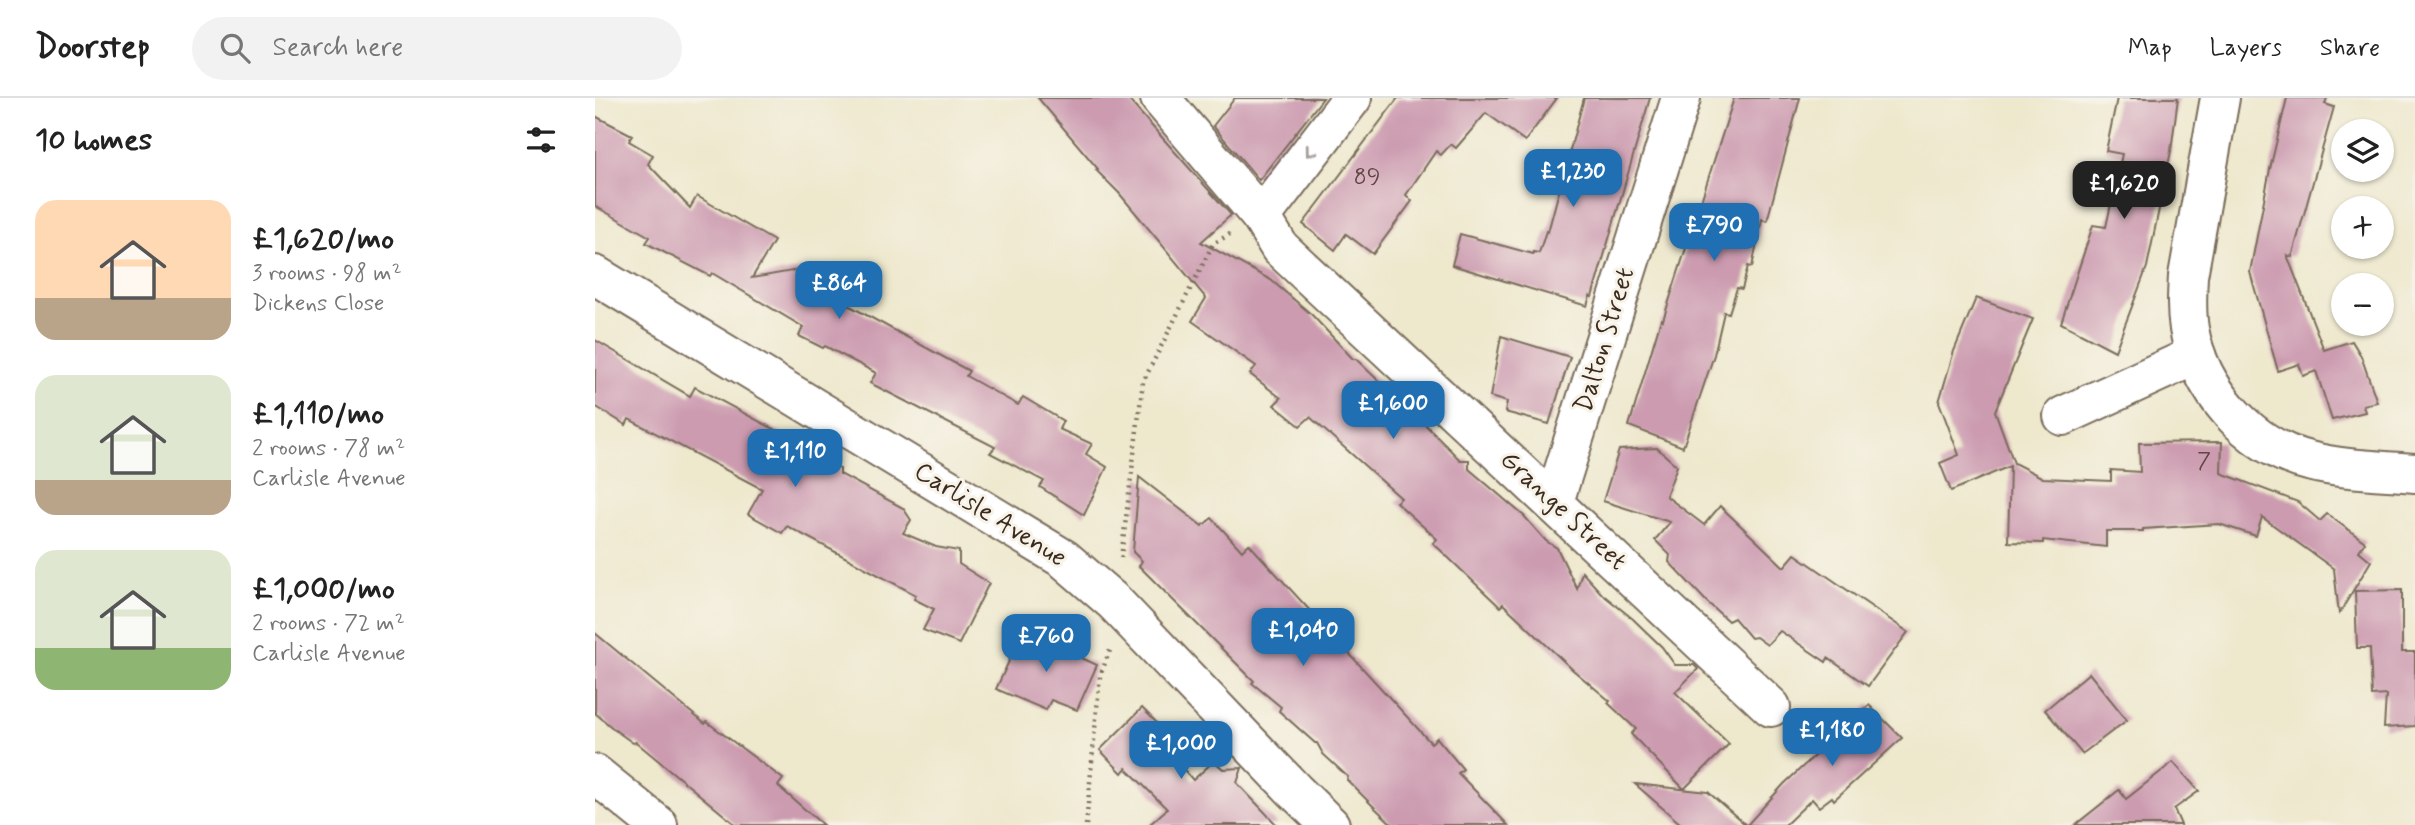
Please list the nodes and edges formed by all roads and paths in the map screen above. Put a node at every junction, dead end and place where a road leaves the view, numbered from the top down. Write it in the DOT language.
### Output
graph roads {
  1 [pos="1160,98"];
  2 [pos="1352,98"];
  3 [pos="1681,98"];
  4 [pos="2220,98"];
  5 [pos="1261,217"];
  6 [pos="595,275"];
  7 [pos="2196,355"];
  8 [pos="2063,416"];
  9 [pos="2415,473"];
  10 [pos="1554,502"];
  11 [pos="1114,602"];
  12 [pos="1771,707"];
  13 [pos="595,774"];
  14 [pos="658,825"];
  15 [pos="1086,825"];
  16 [pos="1330,825"];
  1 -- 5 [label="street, Grange Street"];
  2 -- 5 [label="street, one-way"];
  3 -- 10 [label="street, Dalton Street"];
  4 -- 7 [label="street"];
  5 -- 10 [label="street, Grange Street"];
  5 -- 11 [label="path"];
  6 -- 11 [label="street, Carlisle Avenue"];
  7 -- 8 [label="street"];
  7 -- 9 [label="street"];
  10 -- 12 [label="street, Grange Street"];
  11 -- 15 [label="path"];
  11 -- 16 [label="street, Carlisle Avenue"];
  13 -- 14 [label="street"];
}
